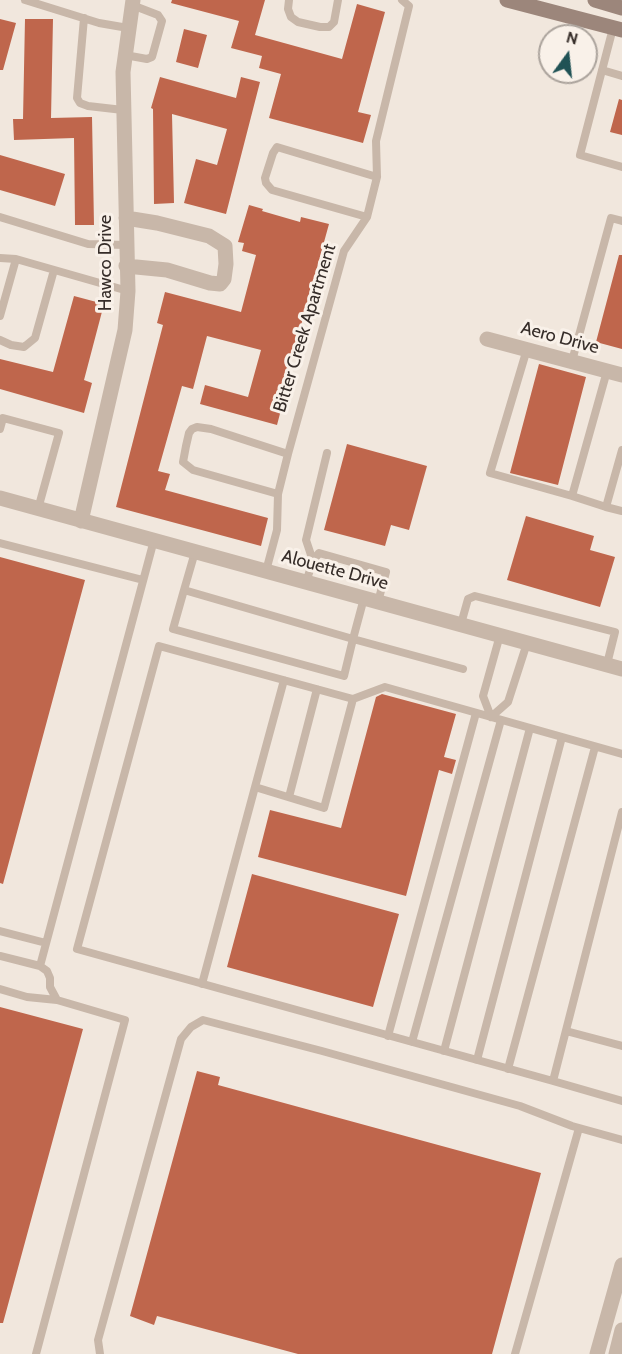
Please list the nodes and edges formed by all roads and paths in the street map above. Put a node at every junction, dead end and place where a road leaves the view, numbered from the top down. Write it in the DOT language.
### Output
graph roads {
  1 [pos="25,0"];
  2 [pos="289,0"];
  3 [pos="338,0"];
  4 [pos="402,0"];
  5 [pos="507,0"];
  6 [pos="595,0"];
  7 [pos="130,2"];
  8 [pos="622,8"];
  9 [pos="84,18"];
  10 [pos="128,28"];
  11 [pos="618,29"];
  12 [pos="125,55"];
  13 [pos="602,70"];
  14 [pos="622,76"];
  15 [pos="123,110"];
  16 [pos="622,167"];
  17 [pos="377,177"];
  18 [pos="0,217"];
  19 [pos="367,217"];
  20 [pos="126,218"];
  21 [pos="622,221"];
  22 [pos="126,245"];
  23 [pos="0,258"];
  24 [pos="16,259"];
  25 [pos="126,266"];
  26 [pos="54,270"];
  27 [pos="128,291"];
  28 [pos="0,316"];
  29 [pos="487,339"];
  30 [pos="0,340"];
  31 [pos="527,349"];
  32 [pos="572,362"];
  33 [pos="615,373"];
  34 [pos="0,429"];
  35 [pos="622,450"];
  36 [pos="327,453"];
  37 [pos="288,454"];
  38 [pos="278,494"];
  39 [pos="572,496"];
  40 [pos="0,498"];
  41 [pos="606,507"];
  42 [pos="38,509"];
  43 [pos="622,512"];
  44 [pos="81,520"];
  45 [pos="154,540"];
  46 [pos="0,543"];
  47 [pos="195,552"];
  48 [pos="313,561"];
  49 [pos="266,571"];
  50 [pos="143,580"];
  51 [pos="306,582"];
  52 [pos="184,591"];
  53 [pos="371,600"];
  54 [pos="461,624"];
  55 [pos="500,635"];
  56 [pos="353,639"];
  57 [pos="527,643"];
  58 [pos="615,667"];
  59 [pos="464,669"];
  60 [pos="284,680"];
  61 [pos="317,689"];
  62 [pos="353,699"];
  63 [pos="476,713"];
  64 [pos="491,717"];
  65 [pos="501,720"];
  66 [pos="530,728"];
  67 [pos="562,737"];
  68 [pos="595,747"];
  69 [pos="622,754"];
  70 [pos="255,787"];
  71 [pos="289,797"];
  72 [pos="622,812"];
  73 [pos="0,931"];
  74 [pos="46,943"];
  75 [pos="0,956"];
  76 [pos="40,966"];
  77 [pos="202,984"];
  78 [pos="0,989"];
  79 [pos="57,1000"];
  80 [pos="566,1031"];
  81 [pos="388,1036"];
  82 [pos="412,1042"];
  83 [pos="622,1046"];
  84 [pos="444,1051"];
  85 [pos="477,1060"];
  86 [pos="508,1069"];
  87 [pos="553,1081"];
  88 [pos="622,1101"];
  89 [pos="579,1128"];
  90 [pos="622,1140"];
  91 [pos="622,1265"];
  92 [pos="622,1330"];
  93 [pos="36,1354"];
  94 [pos="100,1354"];
  95 [pos="515,1354"];
  96 [pos="597,1354"];
  97 [pos="616,1354"];
  1 -- 9 [label="lane"];
  2 -- 3 [label="lane"];
  4 -- 17 [label="lane, Bitter Creek Apartment"];
  5 -- 11 [label="main road"];
  6 -- 8 [label="main road"];
  7 -- 10 [label="street, Hawco Drive"];
  7 -- 12 [label="lane"];
  9 -- 10 [label="lane"];
  9 -- 15 [label="lane"];
  10 -- 12 [label="street, Hawco Drive"];
  11 -- 13 [label="lane"];
  12 -- 15 [label="street, Hawco Drive"];
  13 -- 14 [label="lane"];
  13 -- 16 [label="lane"];
  15 -- 20 [label="street, Hawco Drive"];
  17 -- 19 [label="lane, Bitter Creek Apartment"];
  17 -- 19 [label="lane"];
  18 -- 22 [label="lane"];
  19 -- 37 [label="lane, Bitter Creek Apartment"];
  20 -- 22 [label="street, Hawco Drive"];
  20 -- 25 [label="street"];
  21 -- 32 [label="lane"];
  22 -- 25 [label="street, Hawco Drive"];
  23 -- 24 [label="lane"];
  24 -- 26 [label="lane"];
  24 -- 28 [label="lane"];
  25 -- 27 [label="street, Hawco Drive"];
  26 -- 27 [label="lane"];
  26 -- 30 [label="lane"];
  27 -- 44 [label="street, Hawco Drive"];
  29 -- 31 [label="street, Aero Drive"];
  31 -- 32 [label="street, Aero Drive"];
  31 -- 39 [label="lane"];
  32 -- 33 [label="street, Aero Drive"];
  33 -- 39 [label="lane"];
  34 -- 42 [label="lane"];
  35 -- 41 [label="lane"];
  36 -- 48 [label="lane"];
  37 -- 38 [label="lane, Bitter Creek Apartment"];
  37 -- 38 [label="lane"];
  38 -- 49 [label="lane, Bitter Creek Apartment"];
  39 -- 41 [label="lane"];
  40 -- 42 [label="street, Alouette Drive"];
  41 -- 43 [label="lane"];
  42 -- 44 [label="street, Alouette Drive"];
  44 -- 45 [label="street, Alouette Drive"];
  45 -- 47 [label="street, Alouette Drive"];
  45 -- 50 [label="lane"];
  46 -- 50 [label="lane"];
  47 -- 49 [label="street, Alouette Drive"];
  47 -- 52 [label="lane"];
  48 -- 51 [label="lane"];
  48 -- 53 [label="lane"];
  49 -- 51 [label="street, Alouette Drive"];
  50 -- 74 [label="lane"];
  51 -- 53 [label="street, Alouette Drive"];
  52 -- 56 [label="lane"];
  52 -- 56 [label="lane"];
  53 -- 54 [label="street, Alouette Drive"];
  53 -- 56 [label="lane"];
  54 -- 55 [label="street, Alouette Drive"];
  54 -- 58 [label="lane"];
  55 -- 57 [label="street, Alouette Drive"];
  55 -- 64 [label="lane"];
  56 -- 59 [label="lane"];
  57 -- 58 [label="street, Alouette Drive"];
  57 -- 64 [label="lane"];
  60 -- 61 [label="lane"];
  60 -- 70 [label="lane"];
  60 -- 77 [label="lane"];
  61 -- 62 [label="lane"];
  61 -- 71 [label="lane"];
  62 -- 63 [label="lane"];
  62 -- 71 [label="lane"];
  63 -- 64 [label="lane"];
  63 -- 81 [label="lane"];
  64 -- 65 [label="lane"];
  65 -- 66 [label="lane"];
  65 -- 82 [label="lane"];
  66 -- 67 [label="lane"];
  66 -- 84 [label="lane"];
  67 -- 68 [label="lane"];
  67 -- 85 [label="lane"];
  68 -- 69 [label="lane"];
  68 -- 86 [label="lane"];
  70 -- 71 [label="lane"];
  70 -- 77 [label="lane"];
  72 -- 80 [label="lane"];
  73 -- 74 [label="lane"];
  74 -- 76 [label="lane"];
  75 -- 76 [label="lane"];
  76 -- 79 [label="lane"];
  77 -- 81 [label="lane"];
  78 -- 79 [label="lane"];
  79 -- 93 [label="lane"];
  80 -- 83 [label="lane"];
  80 -- 87 [label="lane"];
  81 -- 82 [label="lane"];
  82 -- 84 [label="lane"];
  84 -- 85 [label="lane"];
  85 -- 86 [label="lane"];
  86 -- 87 [label="lane"];
  87 -- 88 [label="lane"];
  89 -- 90 [label="lane"];
  89 -- 94 [label="lane"];
  89 -- 95 [label="lane"];
  91 -- 96 [label="street"];
  92 -- 97 [label="street"];
}
